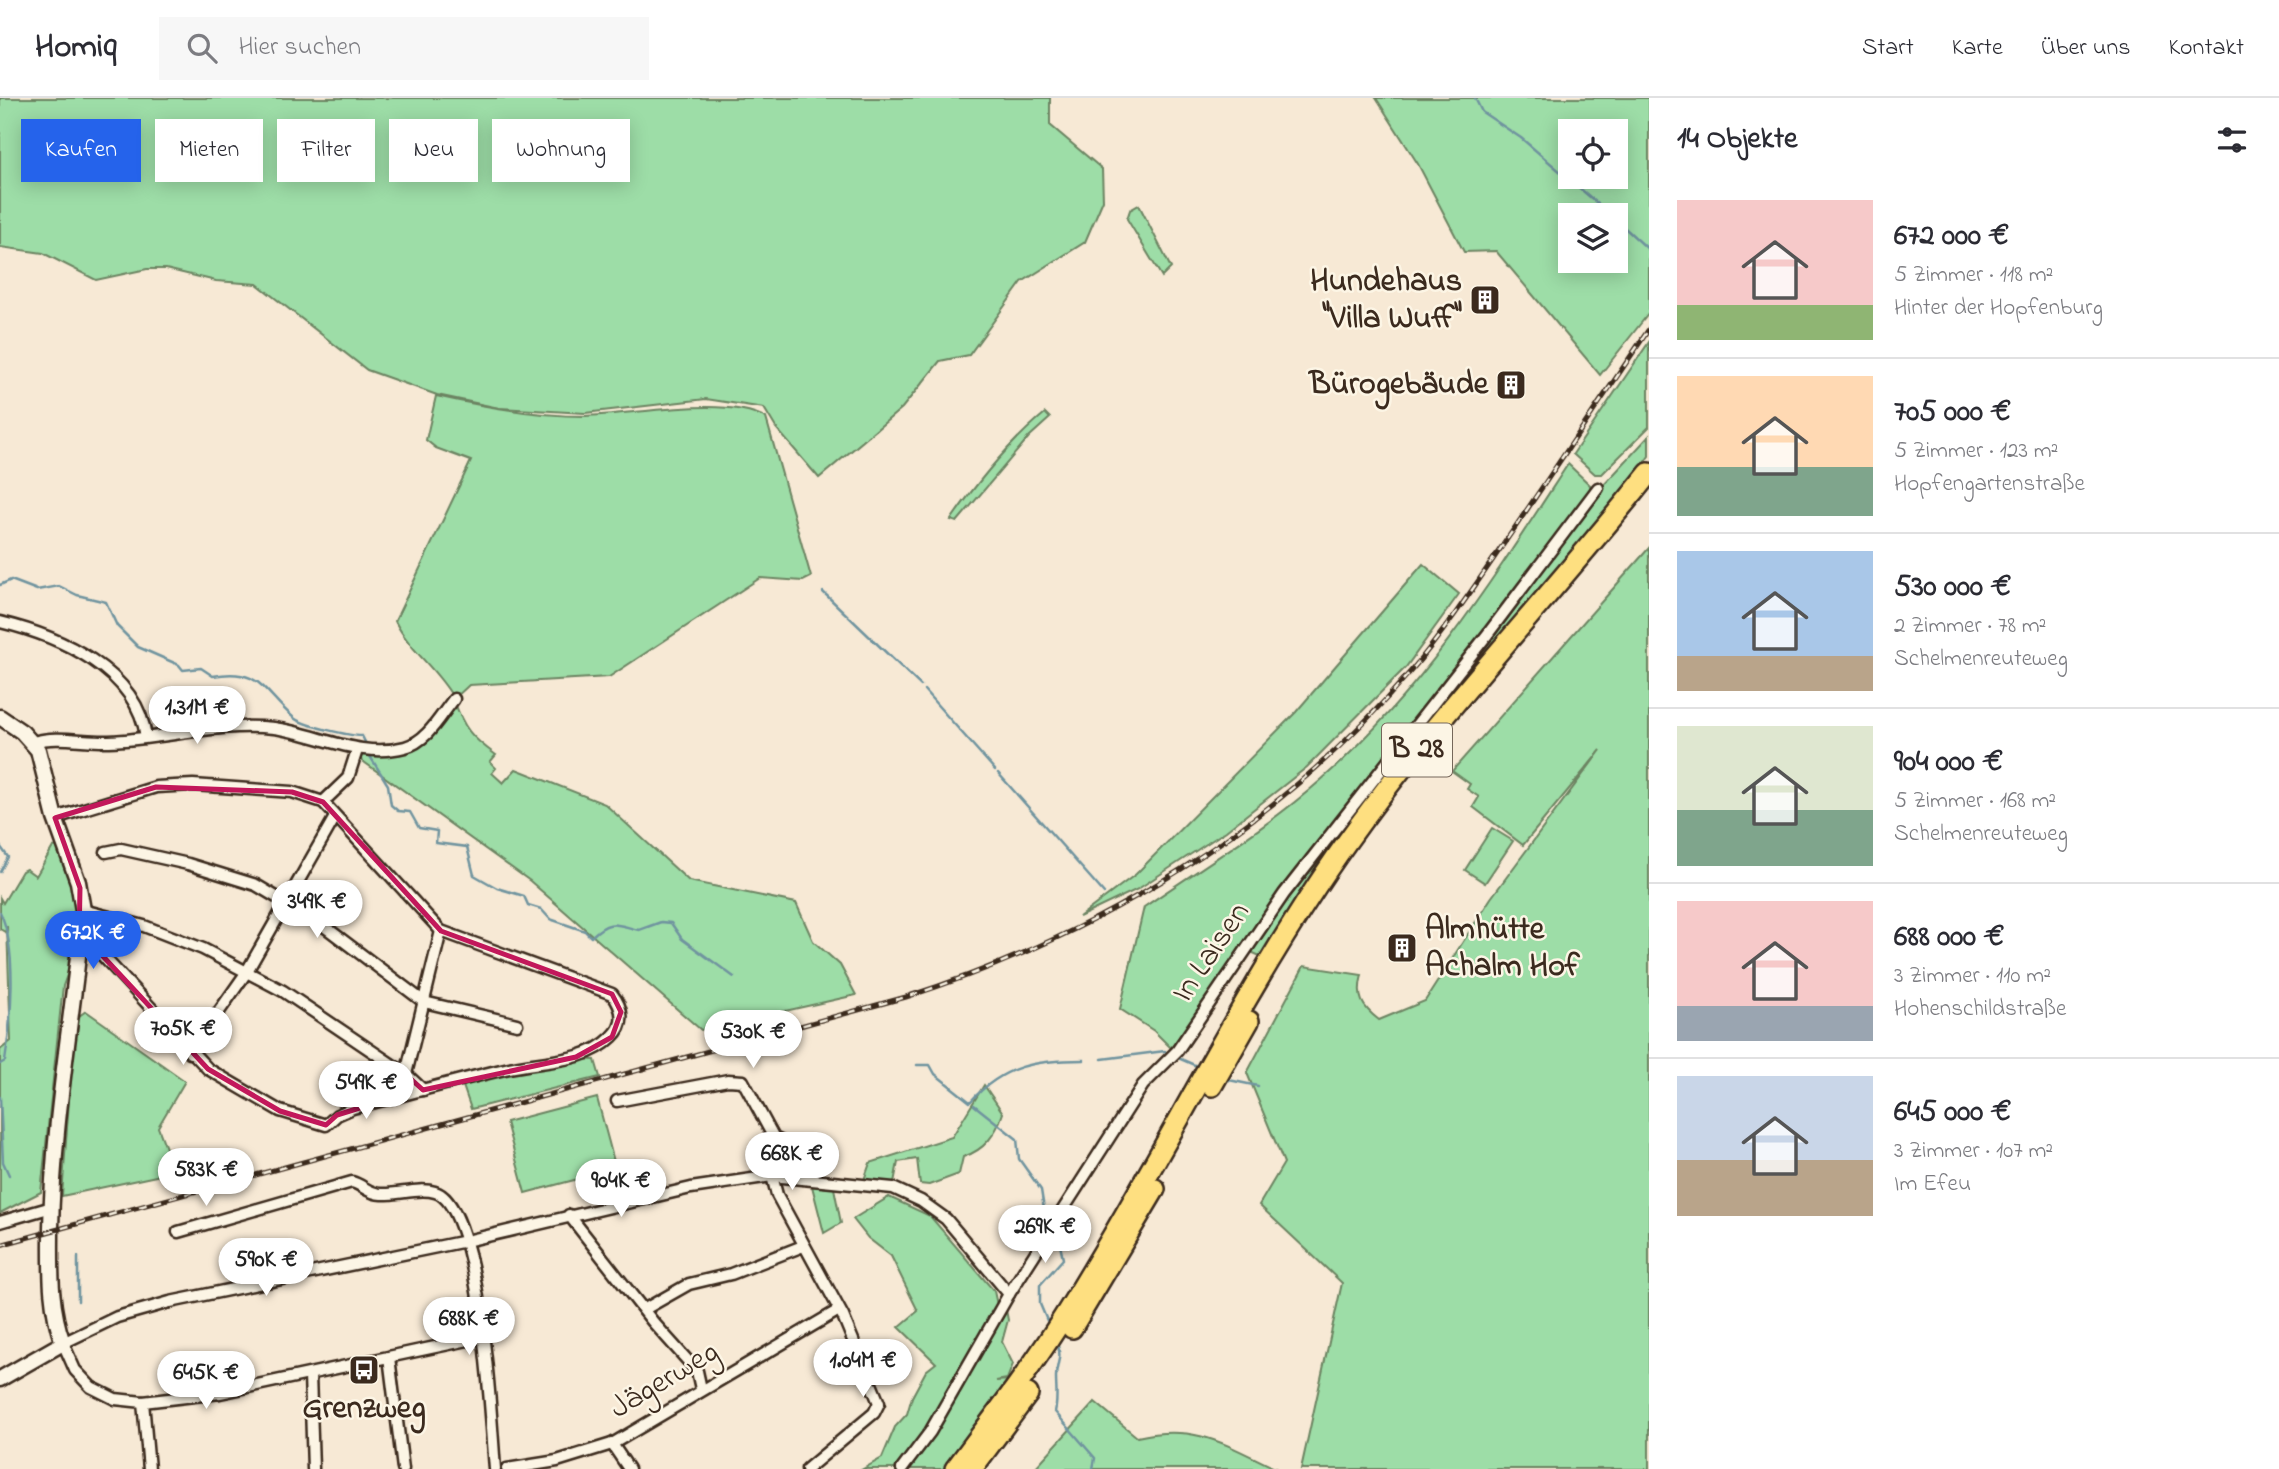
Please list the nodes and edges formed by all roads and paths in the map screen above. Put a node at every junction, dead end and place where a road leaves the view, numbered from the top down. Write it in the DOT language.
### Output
graph roads {
  1 [pos="1649,473"];
  2 [pos="1598,488"];
  3 [pos="1649,494"];
  4 [pos="0,622"];
  5 [pos="454,699"];
  6 [pos="0,718"];
  7 [pos="146,737"];
  8 [pos="34,742"];
  9 [pos="358,750"];
  10 [pos="323,802"];
  11 [pos="335,817"];
  12 [pos="55,818"];
  13 [pos="106,852"];
  14 [pos="289,902"];
  15 [pos="82,910"];
  16 [pos="441,931"];
  17 [pos="79,942"];
  18 [pos="246,973"];
  19 [pos="424,1002"];
  20 [pos="517,1024"];
  21 [pos="190,1053"];
  22 [pos="1222,1055"];
  23 [pos="403,1072"];
  24 [pos="423,1090"];
  25 [pos="395,1097"];
  26 [pos="617,1101"];
  27 [pos="772,1176"];
  28 [pos="814,1178"];
  29 [pos="52,1207"];
  30 [pos="569,1215"];
  31 [pos="0,1222"];
  32 [pos="178,1231"];
  33 [pos="466,1241"];
  34 [pos="803,1245"];
  35 [pos="1009,1294"];
  36 [pos="645,1309"];
  37 [pos="839,1310"];
  38 [pos="482,1337"];
  39 [pos="63,1343"];
  40 [pos="389,1357"];
  41 [pos="310,1374"];
  42 [pos="0,1379"];
  43 [pos="701,1388"];
  44 [pos="1021,1393"];
  45 [pos="143,1402"];
  46 [pos="612,1444"];
  47 [pos="149,1469"];
  48 [pos="313,1469"];
  49 [pos="402,1469"];
  50 [pos="495,1469"];
  51 [pos="507,1469"];
  52 [pos="629,1469"];
  53 [pos="807,1469"];
  54 [pos="902,1469"];
  55 [pos="955,1469"];
  56 [pos="972,1469"];
  1 -- 22 [label="highway, B 28"];
  2 -- 35 [label="street, In Laisen"];
  3 -- 22 [label="highway, B 28"];
  4 -- 7 [label="street"];
  5 -- 9 [label="street"];
  6 -- 8 [label="street"];
  7 -- 8 [label="street"];
  7 -- 9 [label="street"];
  8 -- 12 [label="street"];
  9 -- 10 [label="street"];
  10 -- 11 [label="street"];
  10 -- 12 [label="street"];
  11 -- 14 [label="street"];
  11 -- 16 [label="street"];
  12 -- 15 [label="street"];
  13 -- 14 [label="street"];
  14 -- 18 [label="street"];
  14 -- 19 [label="street"];
  15 -- 17 [label="street"];
  15 -- 18 [label="street"];
  16 -- 19 [label="street"];
  16 -- 24 [label="street"];
  17 -- 21 [label="street"];
  17 -- 29 [label="street"];
  18 -- 21 [label="street"];
  18 -- 23 [label="street"];
  19 -- 20 [label="street"];
  19 -- 23 [label="street"];
  21 -- 25 [label="street"];
  22 -- 44 [label="highway, B 28"];
  23 -- 24 [label="street"];
  23 -- 25 [label="street"];
  24 -- 25 [label="street"];
  26 -- 28 [label="street"];
  27 -- 28 [label="street"];
  27 -- 30 [label="street"];
  27 -- 34 [label="street"];
  28 -- 35 [label="street"];
  29 -- 31 [label="street"];
  29 -- 39 [label="street"];
  30 -- 33 [label="street"];
  30 -- 36 [label="street"];
  32 -- 33 [label="street"];
  33 -- 38 [label="street"];
  33 -- 39 [label="street"];
  34 -- 36 [label="street"];
  34 -- 37 [label="street"];
  35 -- 54 [label="street, In Laisen"];
  36 -- 43 [label="street"];
  37 -- 43 [label="street, Jägerweg"];
  37 -- 53 [label="street"];
  38 -- 40 [label="street"];
  38 -- 50 [label="street"];
  39 -- 42 [label="street"];
  39 -- 45 [label="street"];
  40 -- 41 [label="street"];
  40 -- 49 [label="street"];
  41 -- 45 [label="street"];
  41 -- 48 [label="street"];
  43 -- 46 [label="street, Jägerweg"];
  44 -- 55 [label="highway, B 28"];
  44 -- 56 [label="highway, B 28"];
  45 -- 47 [label="street"];
  46 -- 51 [label="street, Jägerweg"];
  46 -- 52 [label="street"];
}
